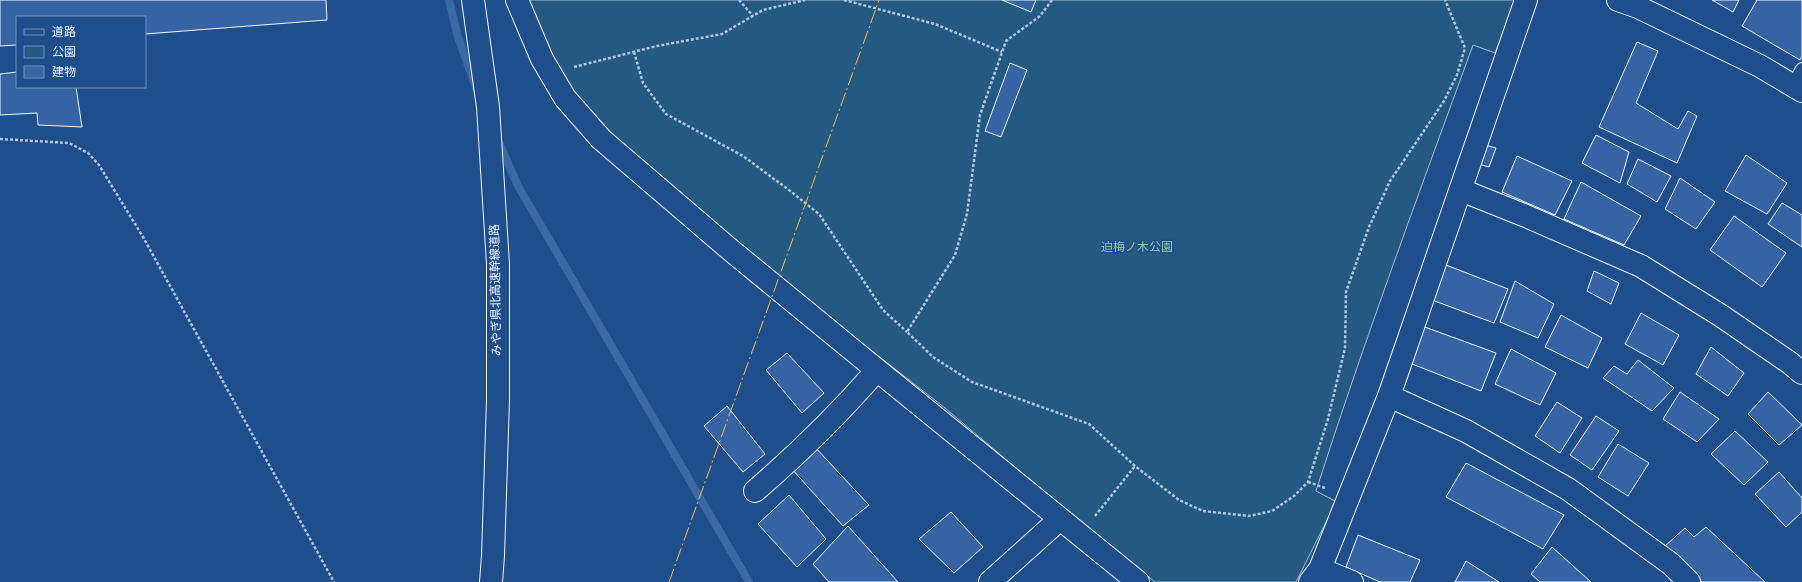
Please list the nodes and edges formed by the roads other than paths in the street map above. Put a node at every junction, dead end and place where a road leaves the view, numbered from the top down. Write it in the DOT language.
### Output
graph roads {
  1 [pos="472,0"];
  2 [pos="516,0"];
  3 [pos="1526,0"];
  4 [pos="1618,0"];
  5 [pos="1799,82"];
  6 [pos="1461,190"];
  7 [pos="877,370"];
  8 [pos="1802,373"];
  9 [pos="1388,396"];
  10 [pos="754,491"];
  11 [pos="1060,520"];
  12 [pos="1315,575"];
  13 [pos="491,582"];
  14 [pos="990,582"];
  15 [pos="1138,582"];
  16 [pos="1352,582"];
  17 [pos="1689,582"];
  1 -- 13 [label="street, みやぎ県北高速幹線道路"];
  2 -- 7 [label="street"];
  3 -- 6 [label="street"];
  4 -- 5 [label="street"];
  6 -- 8 [label="street"];
  6 -- 9 [label="street"];
  7 -- 10 [label="street"];
  7 -- 11 [label="street"];
  9 -- 12 [label="street"];
  9 -- 17 [label="street"];
  11 -- 14 [label="street"];
  11 -- 15 [label="street"];
  12 -- 16 [label="street"];
}
